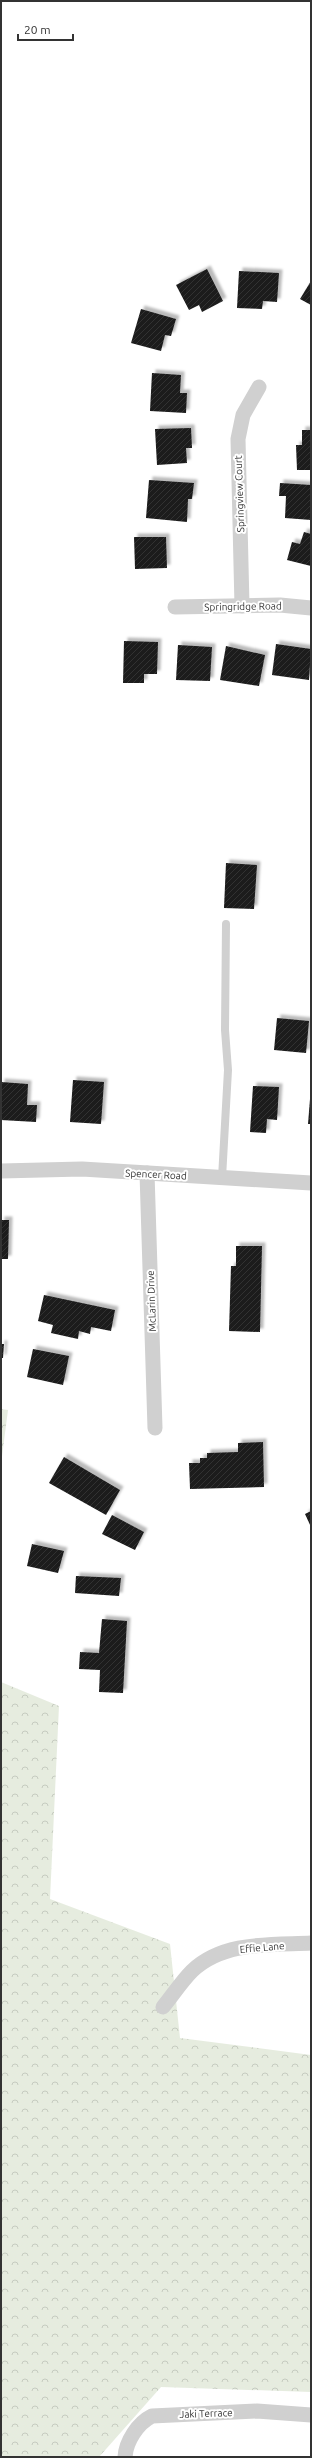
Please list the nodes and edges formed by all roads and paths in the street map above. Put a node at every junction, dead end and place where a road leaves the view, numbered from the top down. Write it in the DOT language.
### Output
graph roads {
  1 [pos="259,387"];
  2 [pos="242,606"];
  3 [pos="175,607"];
  4 [pos="311,608"];
  5 [pos="226,924"];
  6 [pos="1,1171"];
  7 [pos="147,1173"];
  8 [pos="222,1178"];
  9 [pos="311,1183"];
  10 [pos="155,1428"];
  11 [pos="311,1943"];
  12 [pos="163,2007"];
  13 [pos="311,2415"];
  14 [pos="125,2457"];
  1 -- 2 [label="street, Springview Court"];
  2 -- 3 [label="street, Springridge Road"];
  2 -- 4 [label="street, Springridge Road"];
  5 -- 8 [label="lane"];
  6 -- 7 [label="street, Spencer Road"];
  7 -- 8 [label="street, Spencer Road"];
  7 -- 10 [label="street, McLarin Drive"];
  8 -- 9 [label="street, Spencer Road"];
  11 -- 12 [label="street, Effie Lane"];
  13 -- 14 [label="street, Jaki Terrace"];
}
